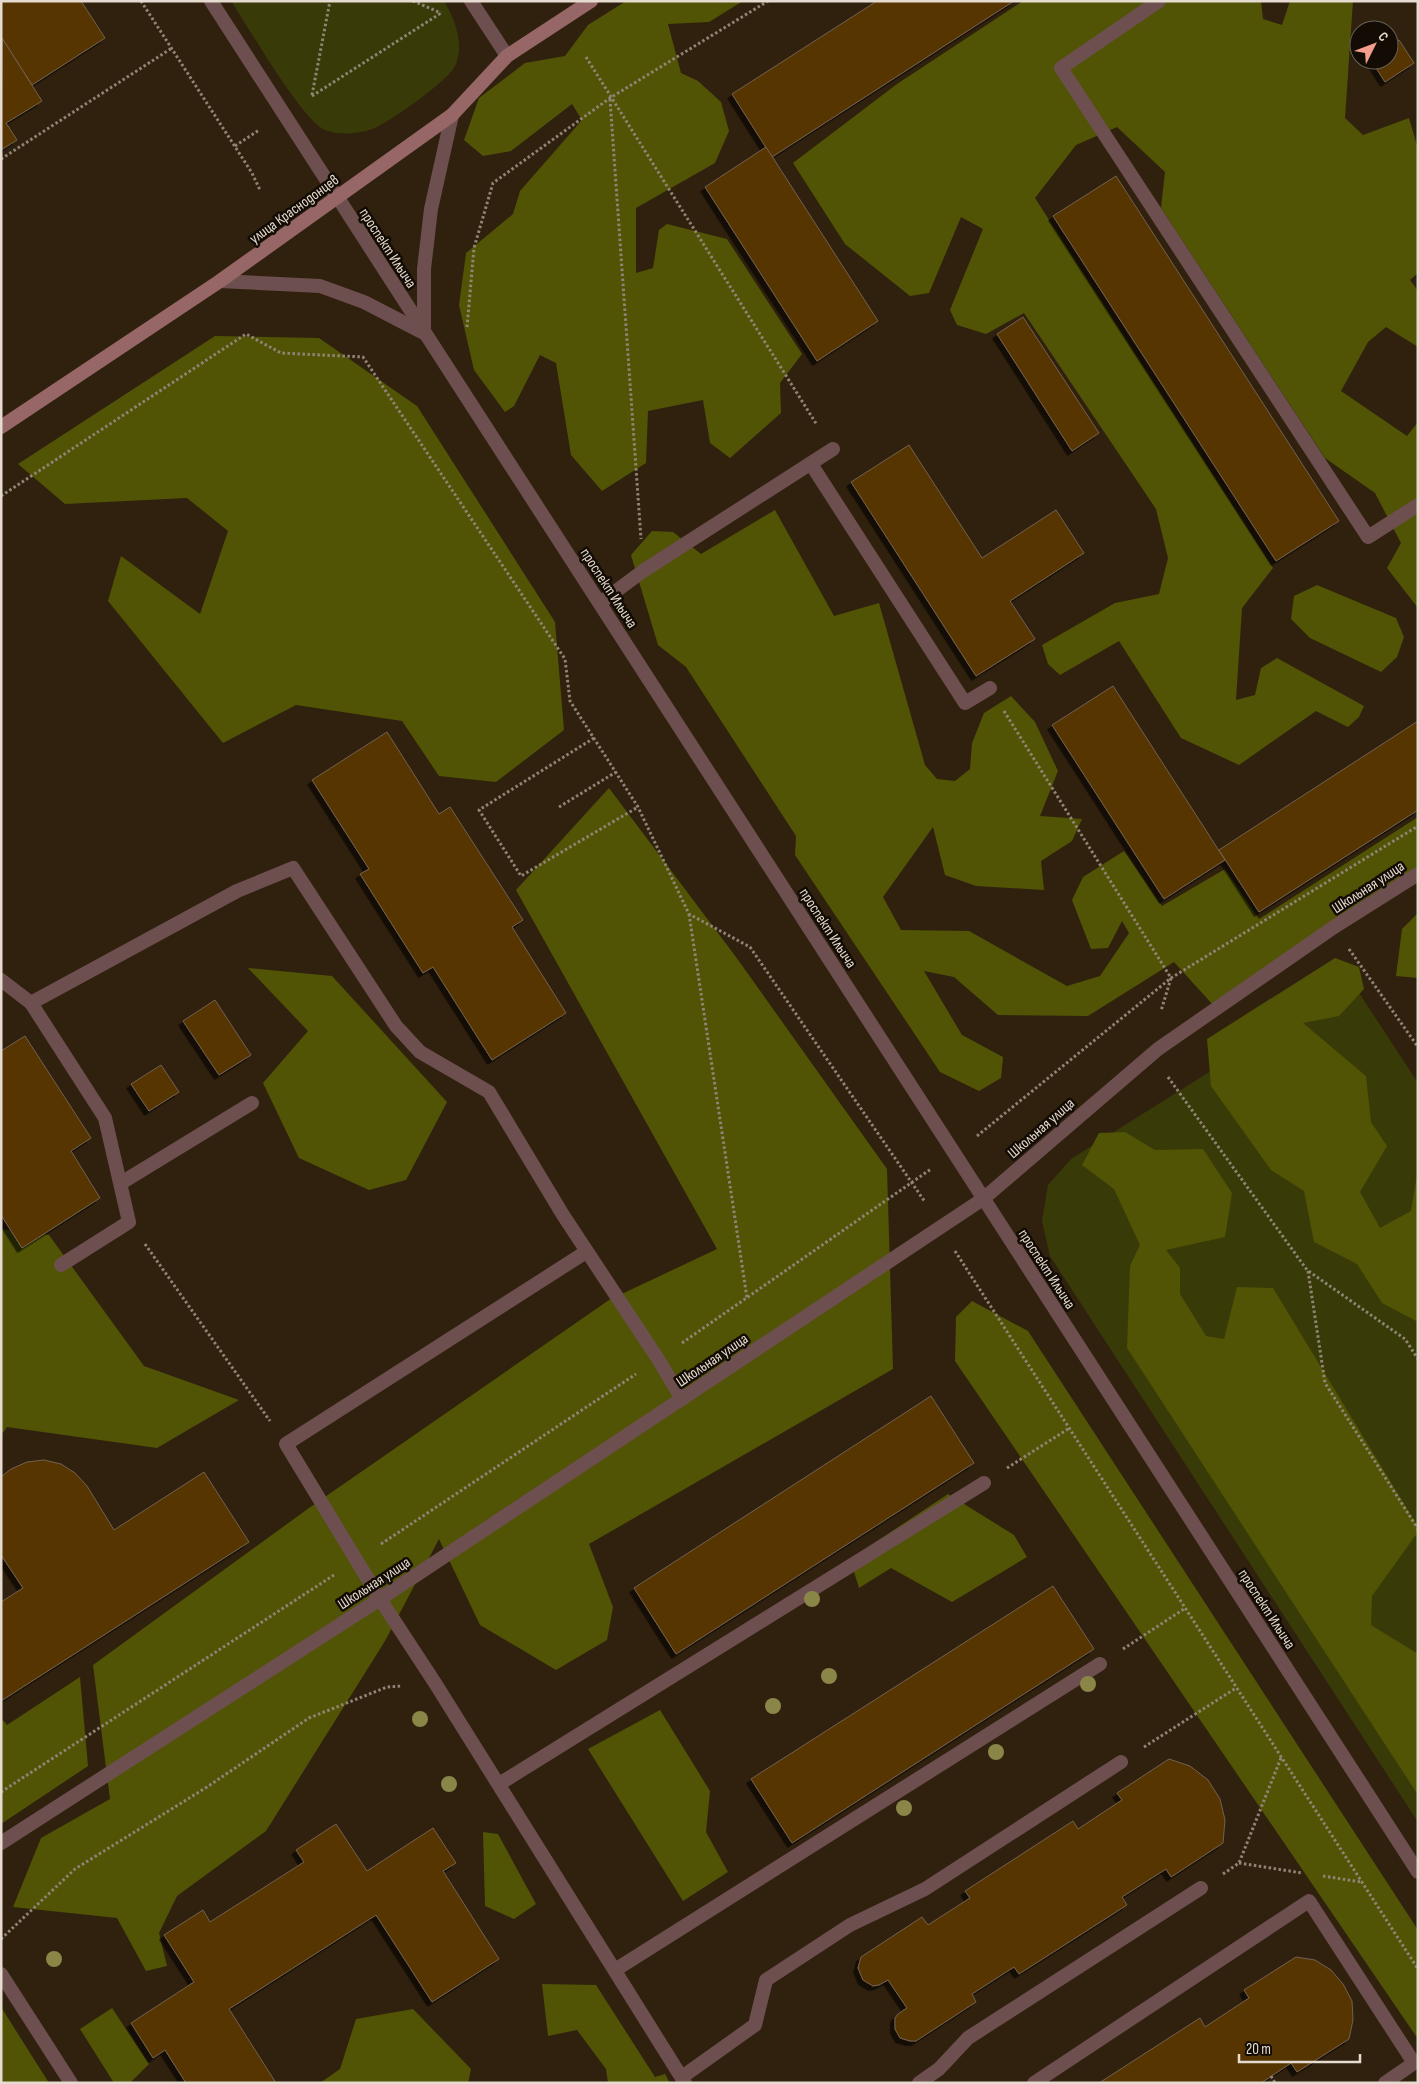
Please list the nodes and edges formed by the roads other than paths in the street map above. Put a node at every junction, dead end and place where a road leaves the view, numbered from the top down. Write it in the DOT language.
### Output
graph roads {
  1 [pos="211,1"];
  2 [pos="471,1"];
  3 [pos="591,1"];
  4 [pos="1159,1"];
  5 [pos="507,56"];
  6 [pos="452,115"];
  7 [pos="336,198"];
  8 [pos="220,281"];
  9 [pos="424,334"];
  10 [pos="1,427"];
  11 [pos="833,449"];
  12 [pos="811,464"];
  13 [pos="1418,505"];
  14 [pos="600,603"];
  15 [pos="990,688"];
  16 [pos="1418,874"];
  17 [pos="1,980"];
  18 [pos="31,1003"];
  19 [pos="252,1103"];
  20 [pos="121,1182"];
  21 [pos="983,1199"];
  22 [pos="586,1252"];
  23 [pos="61,1265"];
  24 [pos="682,1399"];
  25 [pos="984,1483"];
  26 [pos="380,1599"];
  27 [pos="1100,1664"];
  28 [pos="1121,1762"];
  29 [pos="499,1784"];
  30 [pos="1,1843"];
  31 [pos="1418,1872"];
  32 [pos="1201,1888"];
  33 [pos="615,1970"];
  34 [pos="1,1974"];
  35 [pos="684,2080"];
  36 [pos="71,2083"];
  37 [pos="919,2083"];
  38 [pos="1034,2083"];
  39 [pos="1385,2083"];
  1 -- 7 [label="street, проспект Ильича"];
  2 -- 5 [label="street"];
  3 -- 5 [label="main road, улица Краснодонцев"];
  4 -- 13 [label="street"];
  5 -- 6 [label="main road, улица Краснодонцев"];
  6 -- 7 [label="main road, улица Краснодонцев"];
  6 -- 9 [label="street"];
  7 -- 8 [label="main road, улица Краснодонцев"];
  7 -- 9 [label="street, проспект Ильича"];
  8 -- 9 [label="street"];
  8 -- 10 [label="main road, улица Краснодонцев"];
  9 -- 14 [label="street, проспект Ильича"];
  11 -- 12 [label="street"];
  12 -- 14 [label="street"];
  12 -- 15 [label="street"];
  14 -- 21 [label="street, проспект Ильича"];
  16 -- 21 [label="street, Школьная улица"];
  17 -- 18 [label="street"];
  18 -- 20 [label="street"];
  18 -- 22 [label="street"];
  19 -- 20 [label="street"];
  20 -- 23 [label="street"];
  21 -- 24 [label="street, Школьная улица"];
  21 -- 31 [label="street, проспект Ильича"];
  22 -- 24 [label="street"];
  22 -- 26 [label="street"];
  24 -- 26 [label="street, Школьная улица"];
  25 -- 29 [label="street"];
  26 -- 29 [label="street"];
  26 -- 30 [label="street, Школьная улица"];
  27 -- 33 [label="street"];
  28 -- 35 [label="street"];
  29 -- 33 [label="street"];
  32 -- 37 [label="street"];
  33 -- 35 [label="street"];
  34 -- 36 [label="street"];
  38 -- 39 [label="street"];
}
